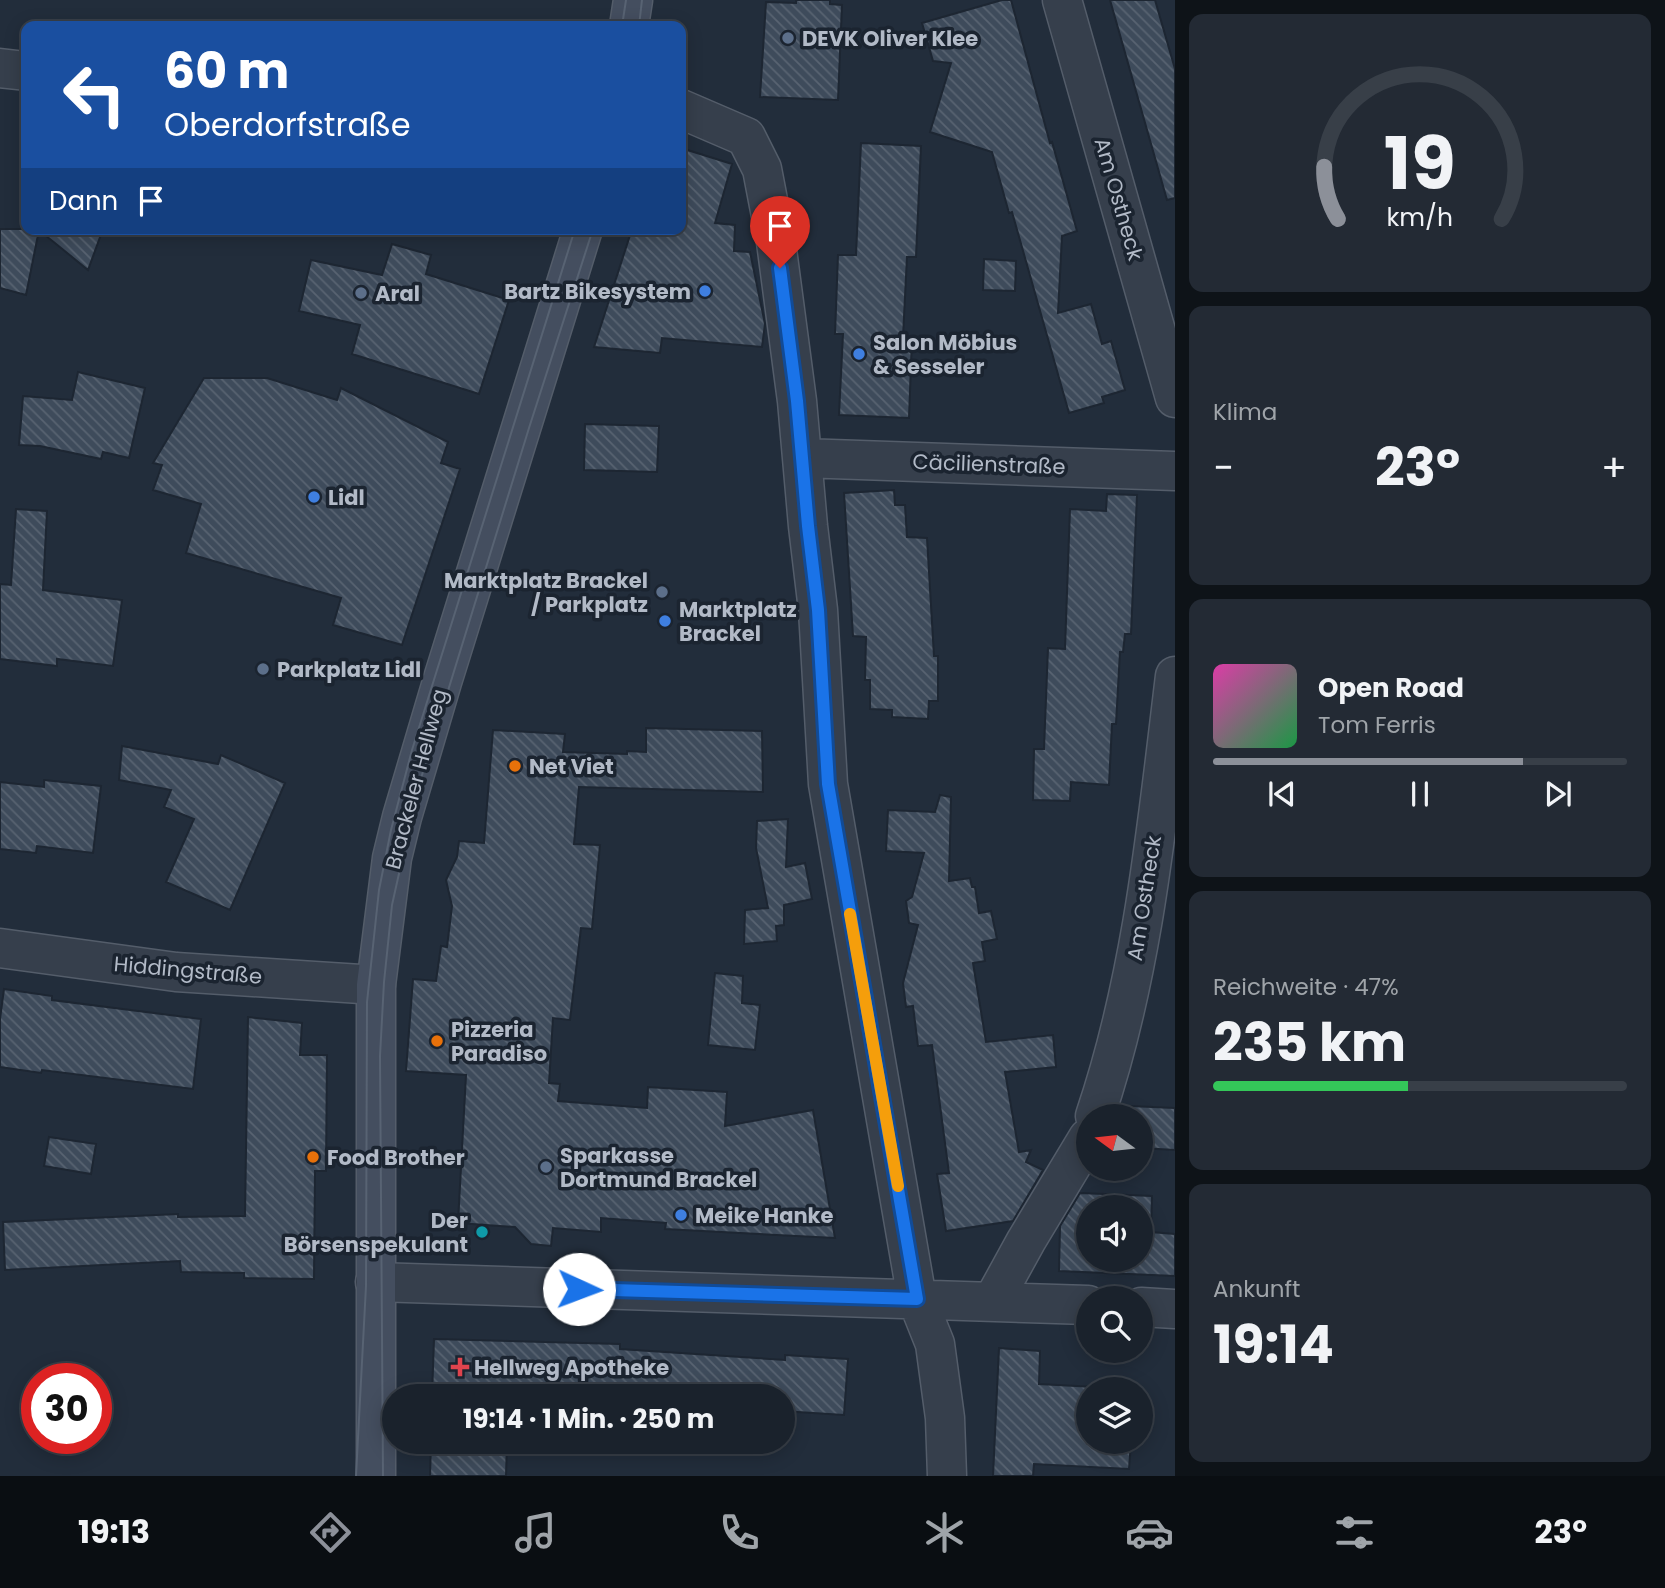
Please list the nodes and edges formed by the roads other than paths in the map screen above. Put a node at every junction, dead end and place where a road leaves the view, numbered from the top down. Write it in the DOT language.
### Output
graph roads {
  1 [pos="633,0"];
  2 [pos="1062,0"];
  3 [pos="630,21"];
  4 [pos="0,68"];
  5 [pos="21,70"];
  6 [pos="686,111"];
  7 [pos="581,235"];
  8 [pos="1175,398"];
  9 [pos="802,458"];
  10 [pos="1175,471"];
  11 [pos="1175,676"];
  12 [pos="1162,878"];
  13 [pos="0,948"];
  14 [pos="376,985"];
  15 [pos="1100,1104"];
  16 [pos="1076,1158"];
  17 [pos="375,1282"];
  18 [pos="917,1299"];
  19 [pos="993,1301"];
  20 [pos="1076,1304"];
  21 [pos="1153,1308"];
  22 [pos="1175,1309"];
  23 [pos="376,1476"];
  24 [pos="947,1476"];
  1 -- 3 [label="main road"];
  2 -- 8 [label="street, Am Ostheck"];
  4 -- 5 [label="street"];
  6 -- 9 [label="street"];
  7 -- 14 [label="main road, Brackeler Hellweg"];
  9 -- 10 [label="street, Cäcilienstraße"];
  9 -- 18 [label="street"];
  11 -- 12 [label="street, Am Ostheck"];
  12 -- 15 [label="street, Am Ostheck"];
  13 -- 14 [label="street, Hiddingstraße"];
  14 -- 17 [label="main road, Brackeler Hellweg"];
  16 -- 19 [label="street"];
  17 -- 18 [label="street"];
  17 -- 23 [label="main road, Brackeler Hellweg"];
  18 -- 19 [label="street"];
  18 -- 24 [label="street"];
  19 -- 20 [label="street"];
  21 -- 22 [label="street"];
}
